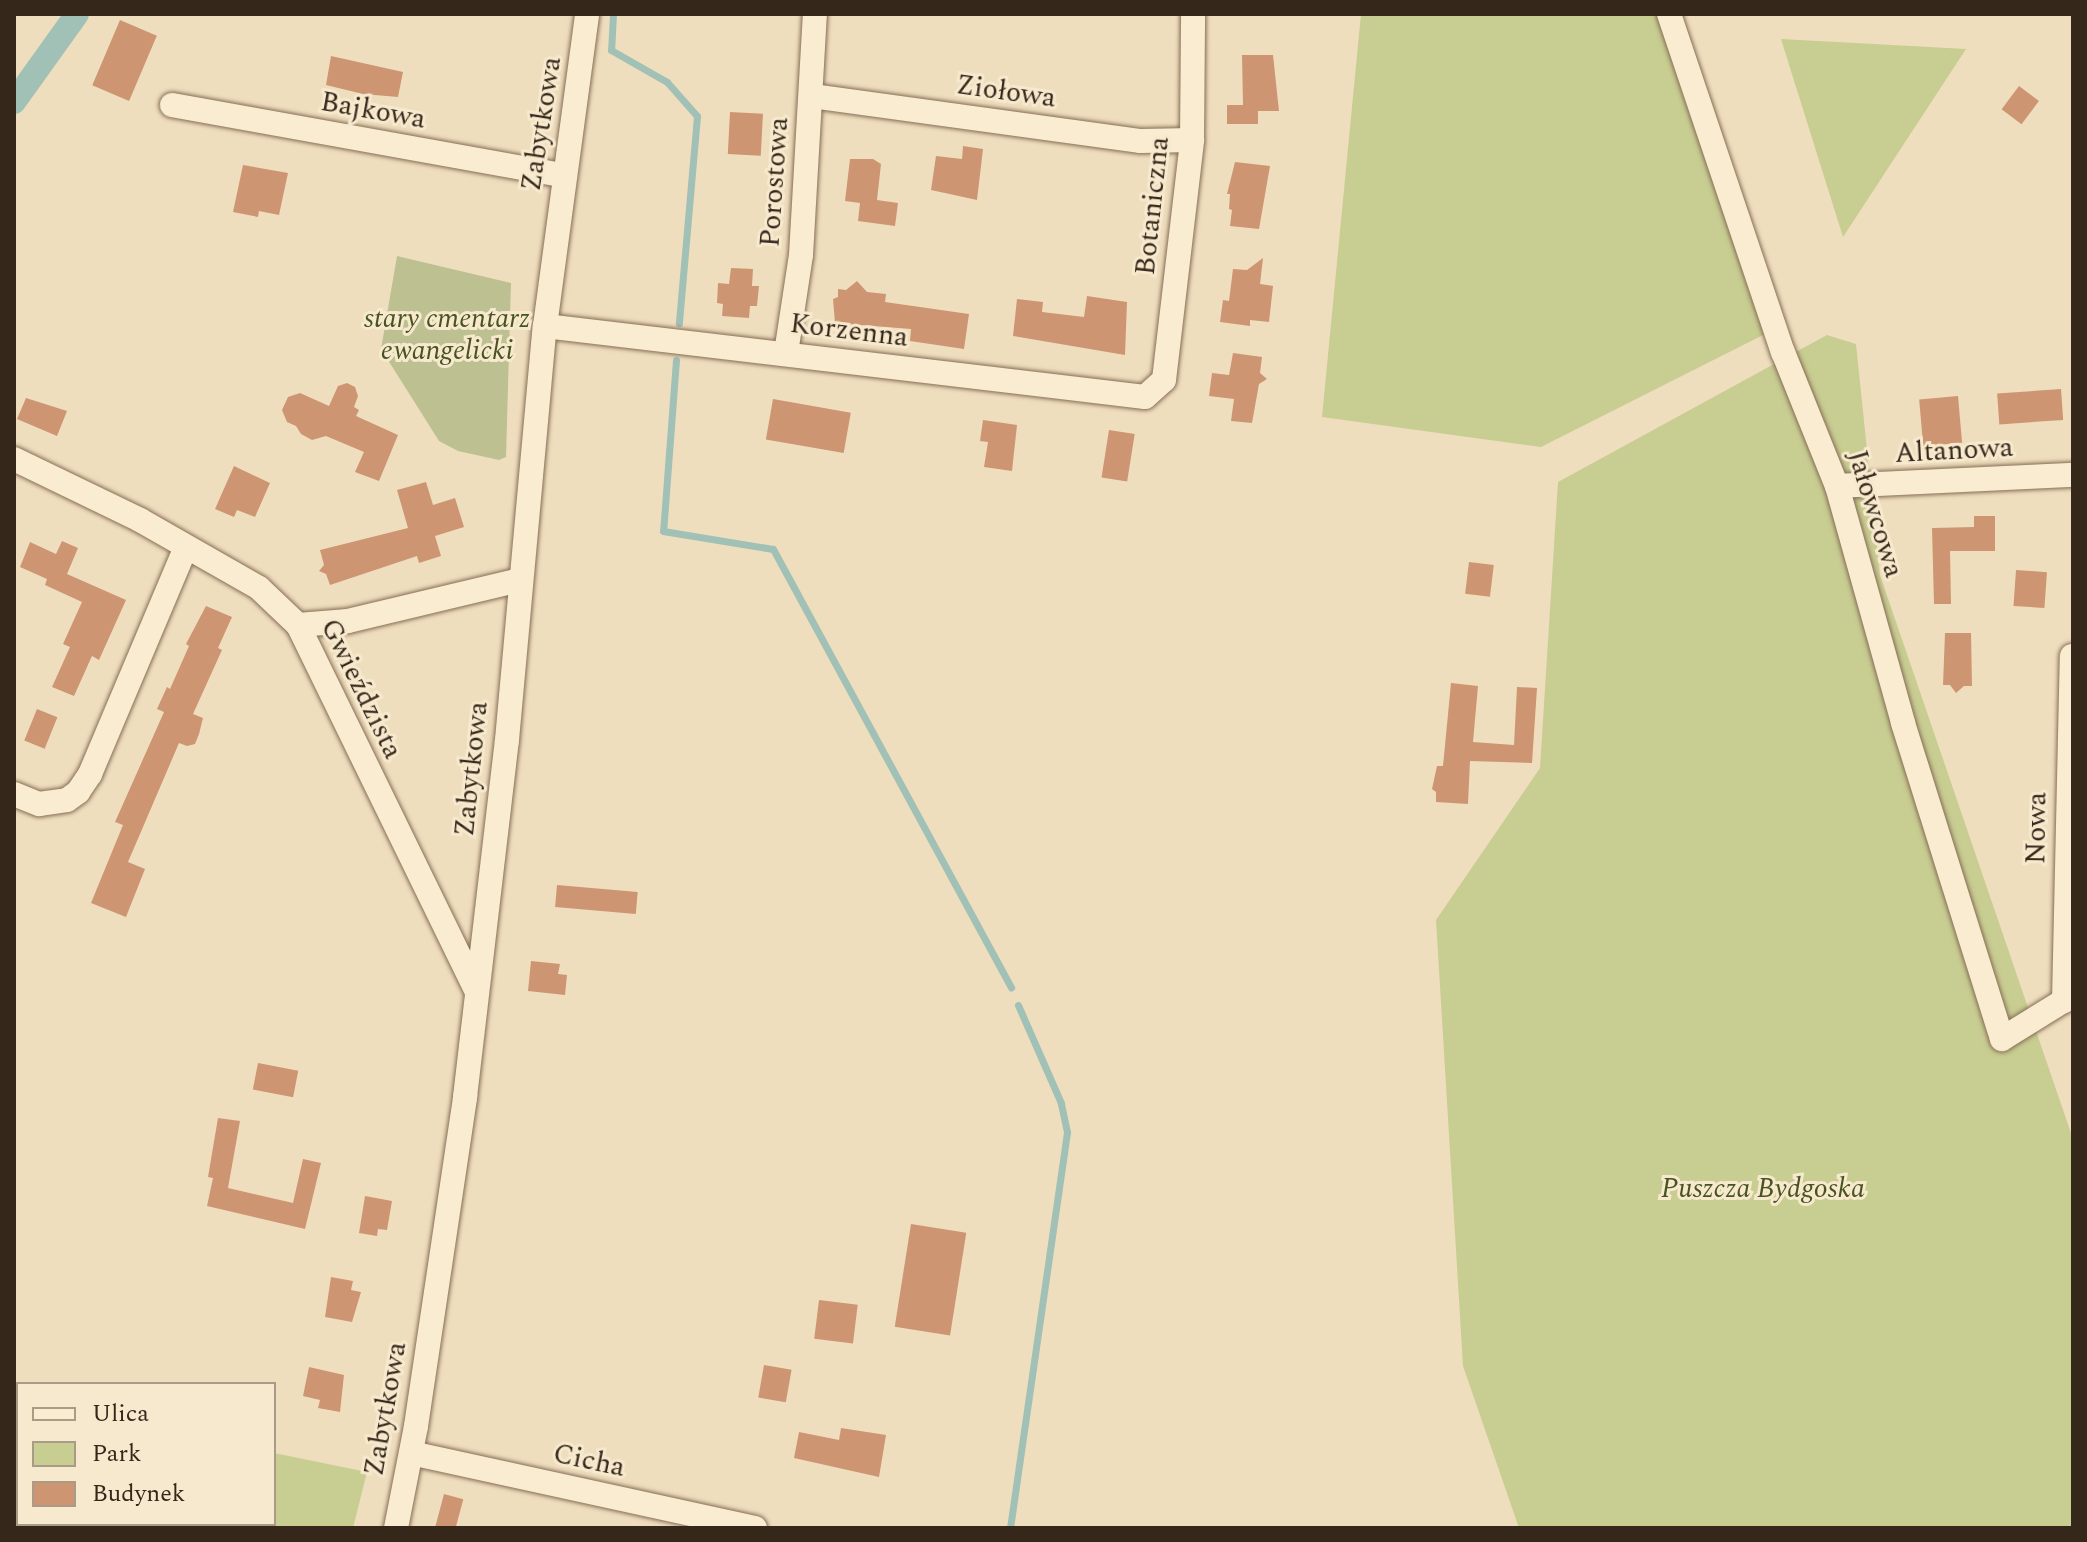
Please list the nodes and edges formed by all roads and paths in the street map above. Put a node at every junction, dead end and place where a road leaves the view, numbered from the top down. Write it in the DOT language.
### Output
graph roads {
  1 [pos="587,14"];
  2 [pos="815,14"];
  3 [pos="1193,14"];
  4 [pos="1669,14"];
  5 [pos="812,96"];
  6 [pos="172,105"];
  7 [pos="1192,140"];
  8 [pos="563,175"];
  9 [pos="545,326"];
  10 [pos="786,353"];
  11 [pos="1145,397"];
  12 [pos="14,459"];
  13 [pos="2073,475"];
  14 [pos="1837,486"];
  15 [pos="186,547"];
  16 [pos="520,580"];
  17 [pos="298,625"];
  18 [pos="2072,656"];
  19 [pos="14,794"];
  20 [pos="476,990"];
  21 [pos="2068,998"];
  22 [pos="411,1453"];
  23 [pos="396,1528"];
  24 [pos="755,1528"];
  1 -- 8 [label="street, Zabytkowa"];
  2 -- 5 [label="street, Porostowa"];
  3 -- 7 [label="street, Botaniczna"];
  4 -- 14 [label="street, Jałowcowa"];
  5 -- 7 [label="street, Ziołowa"];
  5 -- 10 [label="street, Porostowa"];
  6 -- 8 [label="street, Bajkowa"];
  7 -- 11 [label="street, Botaniczna"];
  8 -- 9 [label="street, Zabytkowa"];
  9 -- 10 [label="street, Korzenna"];
  9 -- 16 [label="street, Zabytkowa"];
  10 -- 11 [label="street, Korzenna"];
  12 -- 15 [label="street, Gwieździsta"];
  13 -- 14 [label="street, Altanowa"];
  14 -- 21 [label="street, Jałowcowa"];
  15 -- 17 [label="street, Gwieździsta"];
  15 -- 19 [label="street"];
  16 -- 17 [label="street"];
  16 -- 20 [label="street, Zabytkowa"];
  17 -- 20 [label="street, Gwieździsta"];
  18 -- 21 [label="street, Nowa"];
  20 -- 22 [label="street, Zabytkowa"];
  22 -- 23 [label="street, Zabytkowa"];
  22 -- 24 [label="street, Cicha"];
}
